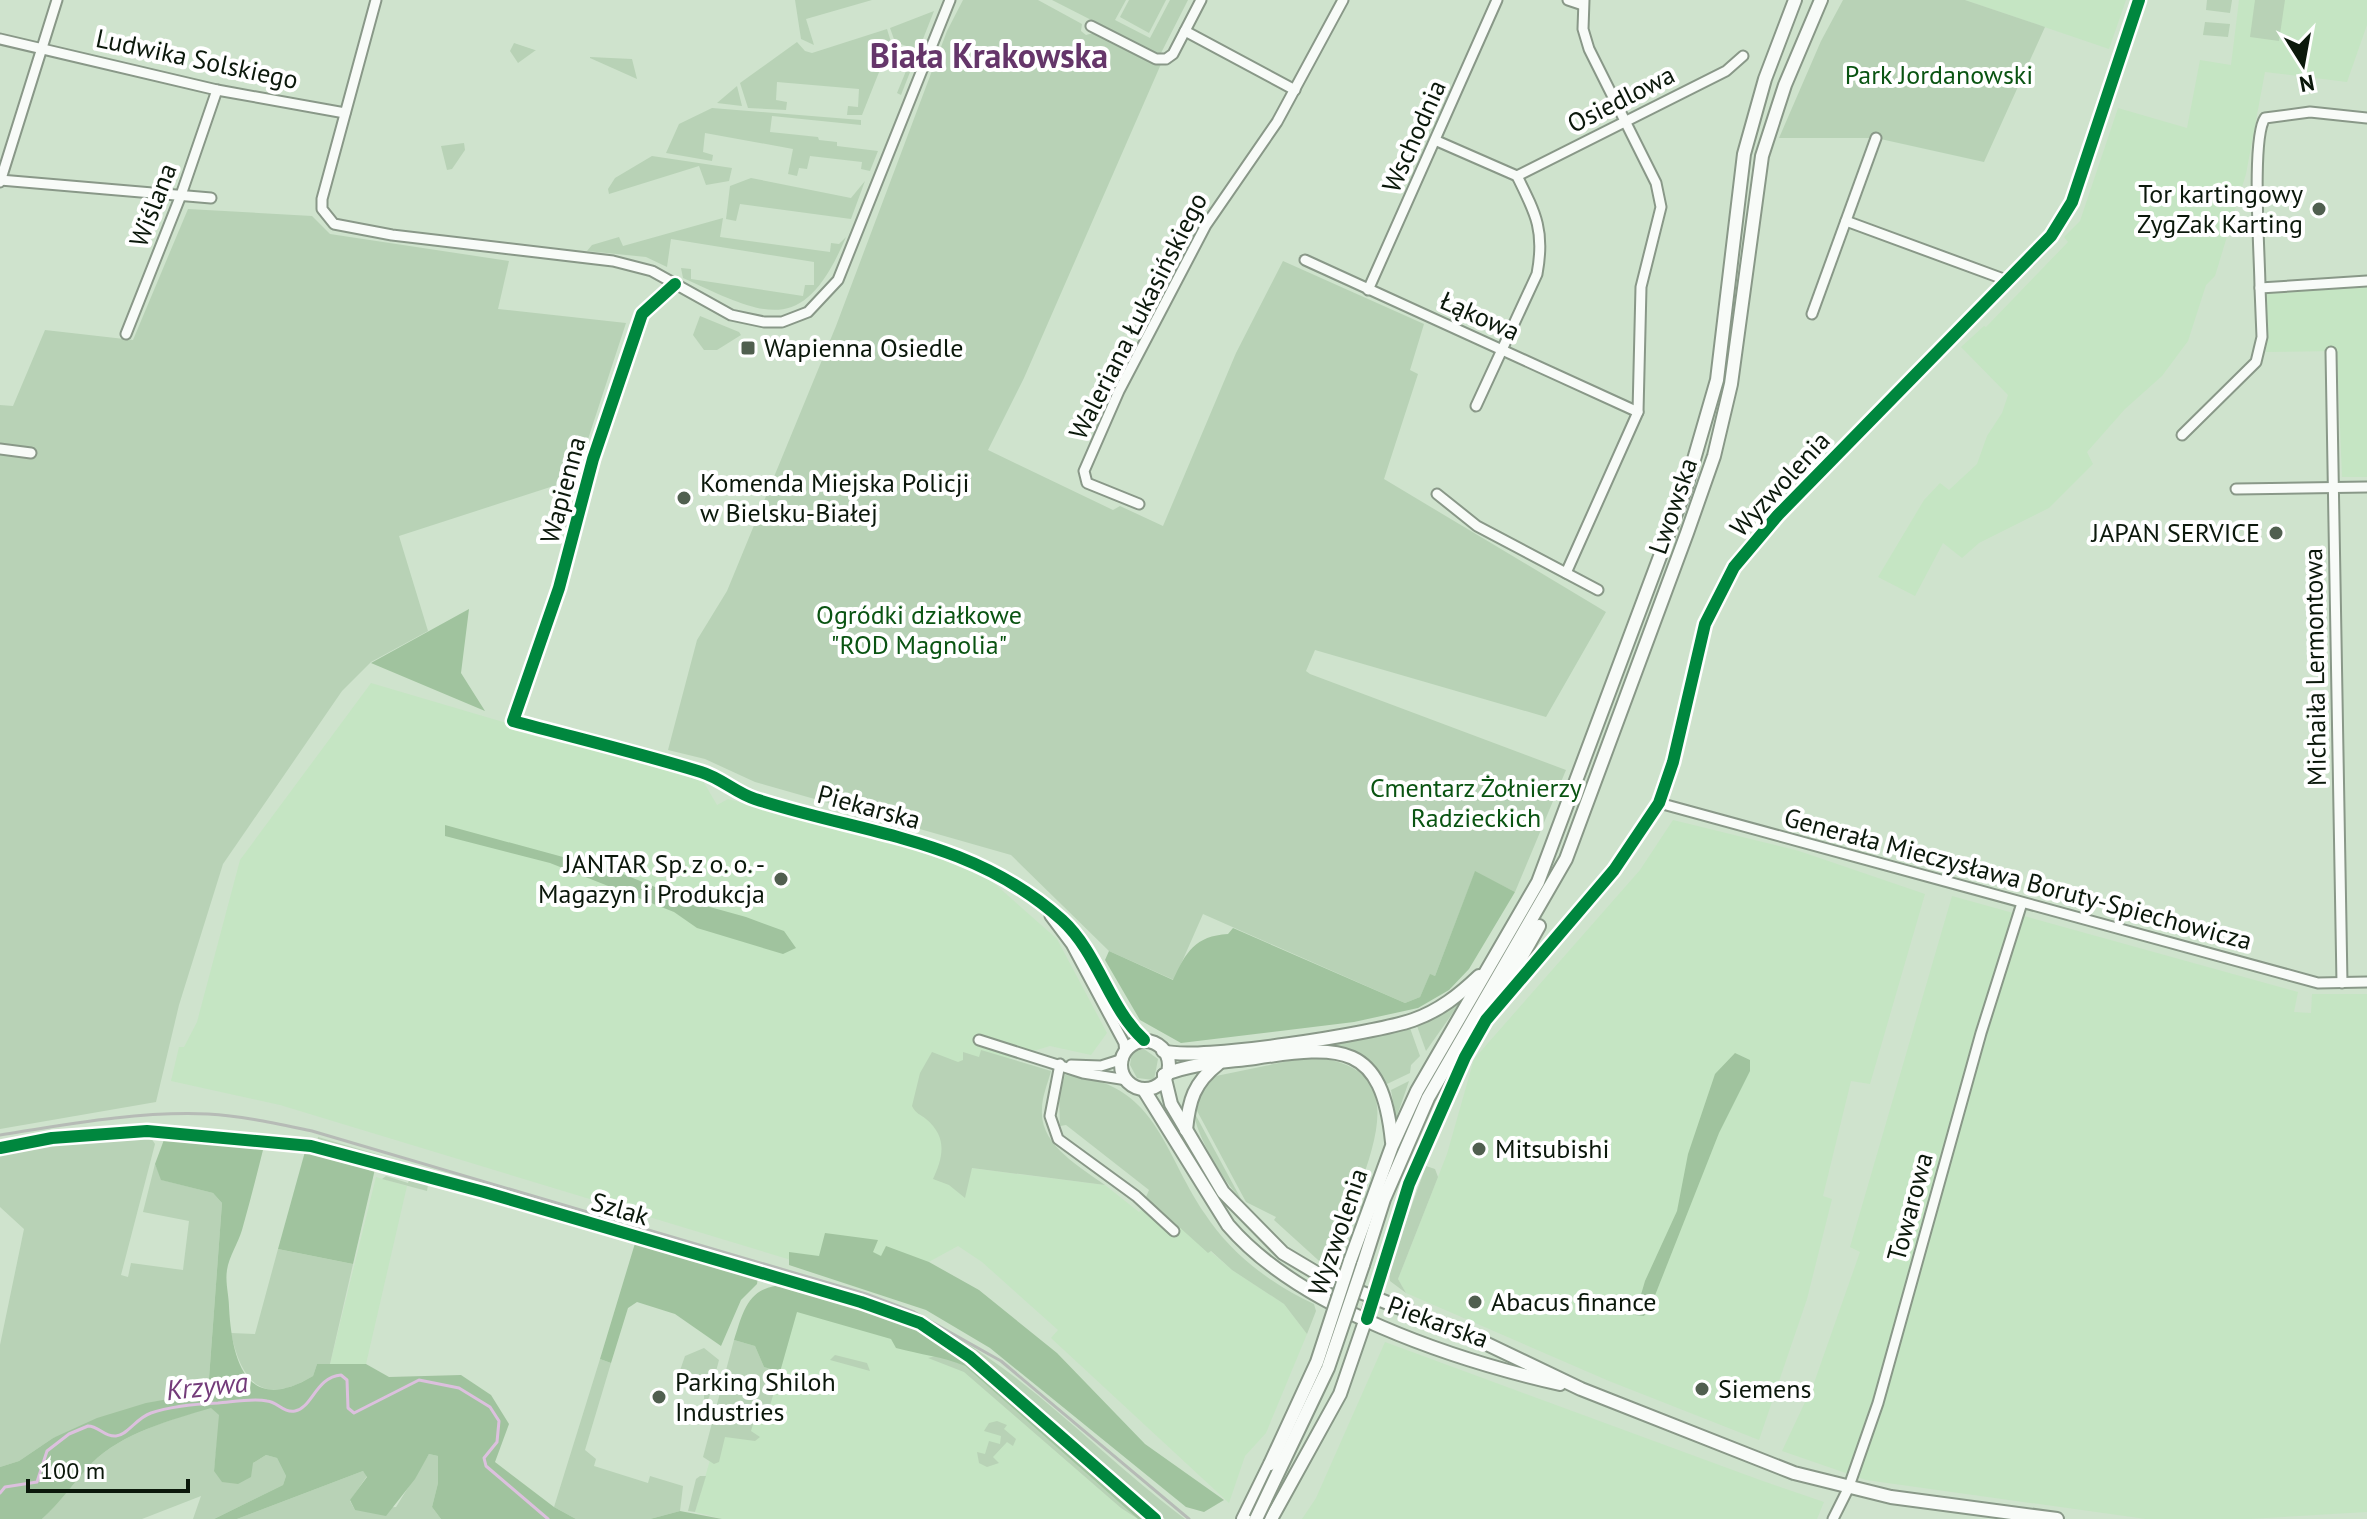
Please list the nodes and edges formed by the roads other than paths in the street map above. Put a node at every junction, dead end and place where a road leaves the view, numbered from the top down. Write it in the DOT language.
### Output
graph roads {
  1 [pos="57,0"];
  2 [pos="376,0"];
  3 [pos="950,0"];
  4 [pos="1201,0"];
  5 [pos="1343,0"];
  6 [pos="1497,0"];
  7 [pos="1568,0"];
  8 [pos="1795,0"];
  9 [pos="1821,0"];
  10 [pos="2139,0"];
  11 [pos="1584,3"];
  12 [pos="1091,26"];
  13 [pos="1185,31"];
  14 [pos="0,39"];
  15 [pos="41,47"];
  16 [pos="1743,56"];
  17 [pos="217,90"];
  18 [pos="1295,90"];
  19 [pos="345,113"];
  20 [pos="2367,118"];
  21 [pos="1624,122"];
  22 [pos="1876,138"];
  23 [pos="1437,141"];
  24 [pos="1517,176"];
  25 [pos="0,181"];
  26 [pos="181,195"];
  27 [pos="211,198"];
  28 [pos="1846,221"];
  29 [pos="1305,260"];
  30 [pos="2009,281"];
  31 [pos="2367,281"];
  32 [pos="675,284"];
  33 [pos="2260,288"];
  34 [pos="1368,290"];
  35 [pos="1812,314"];
  36 [pos="126,334"];
  37 [pos="1504,351"];
  38 [pos="2331,352"];
  39 [pos="1476,406"];
  40 [pos="1638,412"];
  41 [pos="2182,435"];
  42 [pos="0,449"];
  43 [pos="31,453"];
  44 [pos="2334,487"];
  45 [pos="2367,487"];
  46 [pos="2236,489"];
  47 [pos="1437,494"];
  48 [pos="1139,504"];
  49 [pos="1566,573"];
  50 [pos="1598,590"];
  51 [pos="513,721"];
  52 [pos="1659,803"];
  53 [pos="1549,893"];
  54 [pos="2022,903"];
  55 [pos="1043,907"];
  56 [pos="1491,966"];
  57 [pos="2367,982"];
  58 [pos="2342,983"];
  59 [pos="1485,999"];
  60 [pos="1486,1020"];
  61 [pos="979,1040"];
  62 [pos="1144,1040"];
  63 [pos="1163,1051"];
  64 [pos="1124,1056"];
  65 [pos="1221,1062"];
  66 [pos="1060,1064"];
  67 [pos="1164,1075"];
  68 [pos="1127,1080"];
  69 [pos="1144,1090"];
  70 [pos="1186,1131"];
  71 [pos="1392,1146"];
  72 [pos="0,1148"];
  73 [pos="1174,1231"];
  74 [pos="1357,1263"];
  75 [pos="1373,1298"];
  76 [pos="1367,1319"];
  77 [pos="1581,1389"];
  78 [pos="1848,1489"];
  79 [pos="1155,1519"];
  80 [pos="1243,1519"];
  81 [pos="1256,1519"];
  82 [pos="1271,1519"];
  83 [pos="1833,1519"];
  84 [pos="2057,1519"];
  1 -- 15 [label="street"];
  2 -- 19 [label="street"];
  3 -- 32 [label="street"];
  4 -- 13 [label="street"];
  5 -- 18 [label="street, Waleriana Łukasińskiego"];
  6 -- 23 [label="street, Wschodnia"];
  7 -- 11 [label="street"];
  8 -- 56 [label="main road, Lwowska"];
  9 -- 53 [label="main road, Lwowska"];
  10 -- 30 [label="street, Wyzwolenia"];
  11 -- 21 [label="street"];
  12 -- 13 [label="street"];
  13 -- 18 [label="street"];
  14 -- 15 [label="street, Ludwika Solskiego"];
  15 -- 17 [label="street, Ludwika Solskiego"];
  15 -- 25 [label="street"];
  16 -- 21 [label="street, Osiedlowa"];
  17 -- 19 [label="street, Ludwika Solskiego"];
  17 -- 26 [label="street, Wiślana"];
  18 -- 48 [label="street, Waleriana Łukasińskiego"];
  19 -- 32 [label="street"];
  20 -- 33 [label="street"];
  21 -- 24 [label="street, Osiedlowa"];
  21 -- 40 [label="street"];
  22 -- 28 [label="street"];
  23 -- 24 [label="street"];
  23 -- 34 [label="street, Wschodnia"];
  24 -- 37 [label="street"];
  25 -- 26 [label="street"];
  26 -- 27 [label="street"];
  26 -- 36 [label="street, Wiślana"];
  28 -- 30 [label="street"];
  28 -- 35 [label="street"];
  29 -- 34 [label="street, Łąkowa"];
  30 -- 52 [label="street, Wyzwolenia"];
  31 -- 33 [label="street"];
  32 -- 51 [label="street, Wapienna"];
  33 -- 41 [label="street"];
  34 -- 37 [label="street, Łąkowa"];
  37 -- 39 [label="street"];
  37 -- 40 [label="street, Łąkowa"];
  38 -- 44 [label="street, Michaiła Lermontowa"];
  40 -- 49 [label="street"];
  42 -- 43 [label="street"];
  44 -- 45 [label="street"];
  44 -- 46 [label="street"];
  44 -- 58 [label="street, Michaiła Lermontowa"];
  47 -- 49 [label="street"];
  49 -- 50 [label="street"];
  51 -- 55 [label="street, Piekarska"];
  52 -- 54 [label="street, Generała Mieczysława Boruty-Spiechowicza"];
  52 -- 60 [label="street, Wyzwolenia"];
  53 -- 59 [label="main road, Lwowska"];
  53 -- 60 [label="main road"];
  54 -- 58 [label="street, Generała Mieczysława Boruty-Spiechowicza"];
  54 -- 78 [label="street, Towarowa"];
  55 -- 62 [label="street, Piekarska"];
  55 -- 64 [label="street, Piekarska"];
  56 -- 63 [label="main road"];
  56 -- 71 [label="main road, Wyzwolenia"];
  57 -- 58 [label="street, Generała Mieczysława Boruty-Spiechowicza"];
  59 -- 74 [label="main road, Wyzwolenia"];
  60 -- 75 [label="street, Wyzwolenia"];
  61 -- 66 [label="street"];
  62 -- 63 [label="main road"];
  62 -- 64 [label="main road"];
  63 -- 67 [label="main road"];
  64 -- 66 [label="street"];
  64 -- 68 [label="main road"];
  65 -- 67 [label="main road"];
  65 -- 70 [label="main road"];
  65 -- 71 [label="main road"];
  66 -- 68 [label="street"];
  66 -- 73 [label="street"];
  67 -- 69 [label="main road"];
  67 -- 70 [label="main road, Piekarska"];
  68 -- 69 [label="main road"];
  69 -- 76 [label="main road, Piekarska"];
  70 -- 75 [label="main road, Piekarska"];
  71 -- 74 [label="main road, Wyzwolenia"];
  72 -- 79 [label="street, Szlak"];
  74 -- 80 [label="main road, Wyzwolenia, bridge"];
  74 -- 81 [label="main road, Wyzwolenia, bridge"];
  75 -- 76 [label="main road"];
  75 -- 77 [label="main road, Piekarska"];
  76 -- 77 [label="main road, Piekarska"];
  76 -- 82 [label="main road"];
  77 -- 78 [label="main road, Piekarska"];
  78 -- 83 [label="street, Towarowa"];
  78 -- 84 [label="main road, Piekarska"];
}
